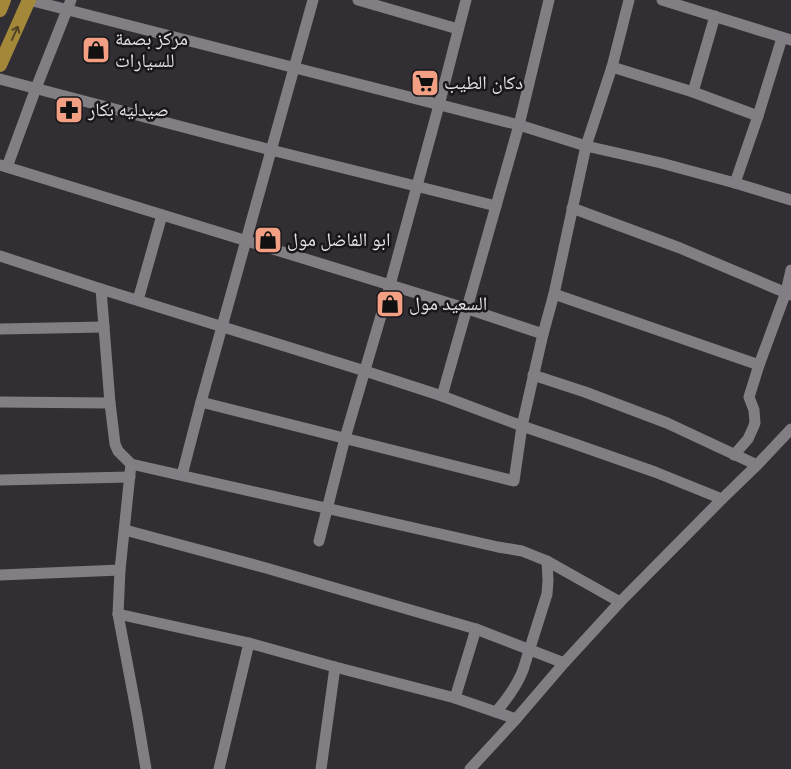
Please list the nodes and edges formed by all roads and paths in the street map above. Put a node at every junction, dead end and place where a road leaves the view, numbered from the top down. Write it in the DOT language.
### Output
graph roads {
  1 [pos="4,0"];
  2 [pos="29,0"];
  3 [pos="313,0"];
  4 [pos="358,0"];
  5 [pos="466,0"];
  6 [pos="549,0"];
  7 [pos="629,0"];
  8 [pos="662,0"];
  9 [pos="69,5"];
  10 [pos="0,10"];
  11 [pos="715,16"];
  12 [pos="458,29"];
  13 [pos="786,39"];
  14 [pos="0,65"];
  15 [pos="294,67"];
  16 [pos="612,67"];
  17 [pos="0,79"];
  18 [pos="36,88"];
  19 [pos="693,92"];
  20 [pos="439,105"];
  21 [pos="758,116"];
  22 [pos="519,125"];
  23 [pos="586,146"];
  24 [pos="271,150"];
  25 [pos="3,166"];
  26 [pos="735,183"];
  27 [pos="417,186"];
  28 [pos="791,200"];
  29 [pos="496,206"];
  30 [pos="572,208"];
  31 [pos="162,215"];
  32 [pos="246,241"];
  33 [pos="0,256"];
  34 [pos="791,270"];
  35 [pos="390,285"];
  36 [pos="101,289"];
  37 [pos="554,294"];
  38 [pos="788,294"];
  39 [pos="138,300"];
  40 [pos="468,309"];
  41 [pos="104,327"];
  42 [pos="223,327"];
  43 [pos="0,329"];
  44 [pos="543,334"];
  45 [pos="759,365"];
  46 [pos="365,371"];
  47 [pos="533,375"];
  48 [pos="442,396"];
  49 [pos="0,402"];
  50 [pos="201,402"];
  51 [pos="110,403"];
  52 [pos="522,426"];
  53 [pos="791,429"];
  54 [pos="345,438"];
  55 [pos="734,455"];
  56 [pos="131,464"];
  57 [pos="757,465"];
  58 [pos="182,475"];
  59 [pos="130,477"];
  60 [pos="0,480"];
  61 [pos="722,499"];
  62 [pos="327,508"];
  63 [pos="125,530"];
  64 [pos="319,541"];
  65 [pos="547,561"];
  66 [pos="120,570"];
  67 [pos="0,576"];
  68 [pos="620,602"];
  69 [pos="118,614"];
  70 [pos="476,630"];
  71 [pos="249,643"];
  72 [pos="529,649"];
  73 [pos="564,662"];
  74 [pos="335,667"];
  75 [pos="455,698"];
  76 [pos="496,712"];
  77 [pos="516,720"];
  78 [pos="146,769"];
  79 [pos="219,769"];
  80 [pos="321,769"];
  81 [pos="470,769"];
  1 -- 10 [label="main road"];
  2 -- 9 [label="street"];
  14 -- 2 [label="main road, one-way"];
  3 -- 15 [label="street"];
  4 -- 12 [label="street"];
  5 -- 12 [label="street"];
  6 -- 22 [label="street"];
  7 -- 16 [label="street"];
  8 -- 11 [label="street"];
  9 -- 15 [label="street"];
  9 -- 18 [label="street"];
  11 -- 13 [label="street"];
  11 -- 19 [label="street"];
  12 -- 20 [label="street"];
  13 -- 21 [label="street"];
  15 -- 20 [label="street"];
  15 -- 24 [label="street"];
  16 -- 19 [label="street"];
  16 -- 23 [label="street"];
  17 -- 18 [label="street"];
  18 -- 24 [label="street"];
  18 -- 25 [label="street"];
  19 -- 21 [label="street"];
  20 -- 22 [label="street"];
  20 -- 27 [label="street"];
  21 -- 26 [label="street"];
  22 -- 23 [label="street"];
  22 -- 29 [label="street"];
  23 -- 26 [label="street"];
  23 -- 30 [label="street"];
  24 -- 27 [label="street"];
  24 -- 32 [label="street"];
  25 -- 31 [label="street"];
  26 -- 28 [label="street"];
  27 -- 29 [label="street"];
  27 -- 35 [label="street"];
  29 -- 40 [label="street"];
  30 -- 37 [label="street"];
  30 -- 38 [label="street"];
  31 -- 32 [label="street"];
  31 -- 39 [label="street"];
  32 -- 35 [label="street"];
  32 -- 42 [label="street"];
  33 -- 36 [label="street"];
  34 -- 38 [label="street"];
  35 -- 40 [label="street"];
  35 -- 46 [label="street"];
  36 -- 39 [label="street"];
  36 -- 41 [label="street"];
  37 -- 44 [label="street"];
  37 -- 45 [label="street"];
  38 -- 45 [label="street"];
  39 -- 42 [label="street"];
  40 -- 44 [label="street"];
  40 -- 48 [label="street"];
  41 -- 43 [label="street"];
  41 -- 51 [label="street"];
  42 -- 46 [label="street"];
  42 -- 50 [label="street"];
  44 -- 47 [label="street"];
  45 -- 55 [label="street"];
  46 -- 48 [label="street"];
  46 -- 54 [label="street"];
  47 -- 52 [label="street"];
  47 -- 55 [label="street"];
  48 -- 52 [label="street"];
  49 -- 51 [label="street"];
  50 -- 54 [label="street"];
  50 -- 58 [label="street"];
  51 -- 56 [label="street"];
  52 -- 54 [label="street"];
  52 -- 61 [label="street"];
  53 -- 57 [label="street"];
  54 -- 62 [label="street"];
  55 -- 57 [label="street"];
  56 -- 58 [label="street"];
  56 -- 59 [label="street"];
  57 -- 61 [label="street"];
  58 -- 62 [label="street"];
  59 -- 60 [label="street"];
  59 -- 63 [label="street"];
  61 -- 68 [label="street"];
  62 -- 64 [label="street"];
  62 -- 65 [label="street"];
  63 -- 66 [label="street"];
  63 -- 70 [label="street"];
  65 -- 68 [label="street"];
  65 -- 72 [label="street"];
  66 -- 67 [label="street"];
  66 -- 69 [label="street"];
  68 -- 73 [label="street"];
  69 -- 71 [label="street"];
  69 -- 78 [label="street"];
  70 -- 72 [label="street"];
  70 -- 75 [label="street"];
  71 -- 74 [label="street"];
  71 -- 79 [label="street"];
  72 -- 73 [label="street"];
  72 -- 76 [label="street"];
  73 -- 77 [label="street"];
  74 -- 75 [label="street"];
  74 -- 80 [label="street"];
  75 -- 76 [label="street"];
  76 -- 77 [label="street"];
  77 -- 81 [label="street"];
}
